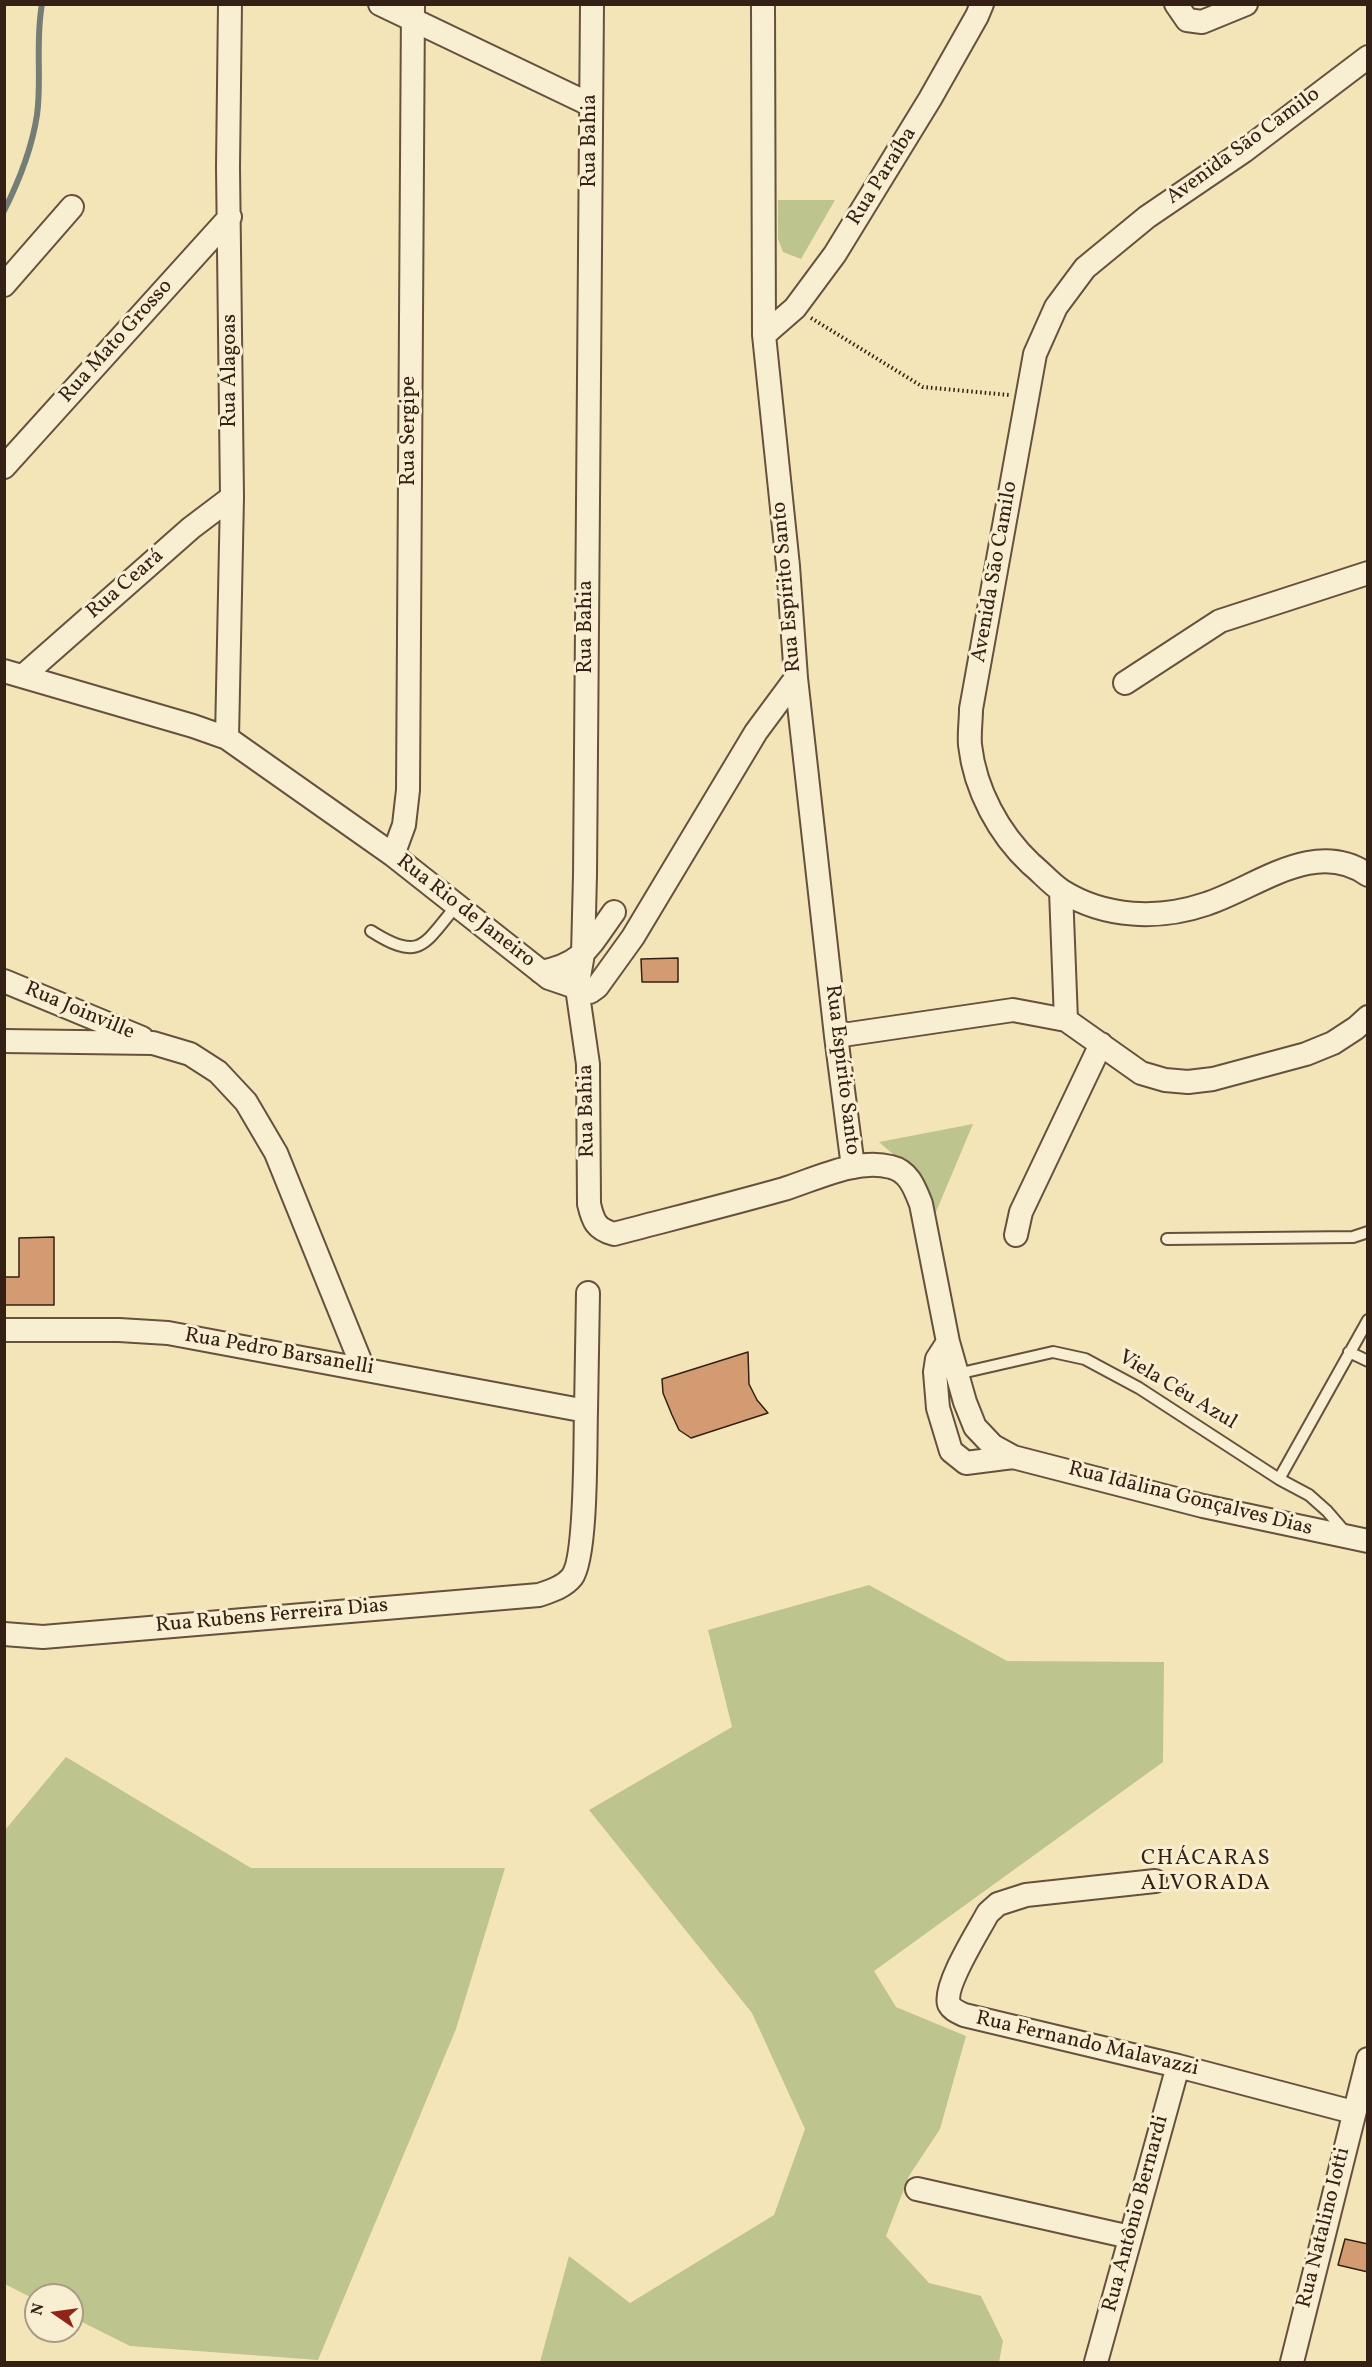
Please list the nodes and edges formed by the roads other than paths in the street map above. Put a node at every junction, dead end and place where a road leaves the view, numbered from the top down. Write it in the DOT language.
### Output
graph roads {
  1 [pos="230,4"];
  2 [pos="380,4"];
  3 [pos="592,4"];
  4 [pos="763,4"];
  5 [pos="982,4"];
  6 [pos="1176,4"];
  7 [pos="1246,4"];
  8 [pos="413,12"];
  9 [pos="1368,57"];
  10 [pos="591,105"];
  11 [pos="72,207"];
  12 [pos="230,218"];
  13 [pos="4,285"];
  14 [pos="764,335"];
  15 [pos="4,467"];
  16 [pos="232,497"];
  17 [pos="1368,573"];
  18 [pos="14,673"];
  19 [pos="796,678"];
  20 [pos="1125,683"];
  21 [pos="227,738"];
  22 [pos="393,855"];
  23 [pos="585,875"];
  24 [pos="1368,875"];
  25 [pos="1061,891"];
  26 [pos="457,905"];
  27 [pos="614,912"];
  28 [pos="371,932"];
  29 [pos="633,937"];
  30 [pos="583,954"];
  31 [pos="541,972"];
  32 [pos="4,981"];
  33 [pos="577,988"];
  34 [pos="1368,1017"];
  35 [pos="1066,1020"];
  36 [pos="836,1036"];
  37 [pos="4,1041"];
  38 [pos="153,1042"];
  39 [pos="1101,1044"];
  40 [pos="853,1167"];
  41 [pos="1368,1232"];
  42 [pos="1016,1235"];
  43 [pos="1167,1239"];
  44 [pos="588,1293"];
  45 [pos="1368,1320"];
  46 [pos="4,1330"];
  47 [pos="948,1342"];
  48 [pos="1349,1352"];
  49 [pos="1368,1361"];
  50 [pos="363,1368"];
  51 [pos="957,1374"];
  52 [pos="586,1411"];
  53 [pos="1013,1457"];
  54 [pos="1279,1479"];
  55 [pos="1359,1540"];
  56 [pos="4,1634"];
  57 [pos="1155,1881"];
  58 [pos="1368,2059"];
  59 [pos="1178,2066"];
  60 [pos="1353,2112"];
  61 [pos="918,2189"];
  62 [pos="1130,2237"];
  63 [pos="1096,2362"];
  64 [pos="1292,2362"];
  1 -- 12 [label="street, Rua Alagoas"];
  2 -- 8 [label="street"];
  3 -- 10 [label="street, Rua Bahia"];
  4 -- 14 [label="street, Rua Espírito Santo"];
  5 -- 14 [label="street, Rua Paraíba"];
  6 -- 7 [label="street"];
  8 -- 10 [label="street"];
  8 -- 22 [label="street, Rua Sergipe"];
  9 -- 25 [label="street, Avenida São Camilo"];
  10 -- 23 [label="street, Rua Bahia"];
  11 -- 13 [label="street"];
  12 -- 15 [label="street, Rua Mato Grosso"];
  12 -- 16 [label="street, Rua Alagoas"];
  14 -- 19 [label="street, Rua Espírito Santo"];
  16 -- 18 [label="street, Rua Ceará"];
  16 -- 21 [label="street, Rua Alagoas"];
  17 -- 20 [label="street"];
  18 -- 21 [label="street, Rua Rio de Janeiro"];
  19 -- 29 [label="street"];
  19 -- 36 [label="street, Rua Espírito Santo"];
  21 -- 22 [label="street, Rua Rio de Janeiro"];
  22 -- 26 [label="street, Rua Rio de Janeiro"];
  23 -- 27 [label="street"];
  23 -- 30 [label="street, Rua Bahia"];
  24 -- 25 [label="street, Avenida São Camilo"];
  25 -- 35 [label="street"];
  26 -- 28 [label="lane"];
  26 -- 31 [label="street, Rua Rio de Janeiro"];
  27 -- 29 [label="street"];
  27 -- 30 [label="street"];
  29 -- 33 [label="street"];
  30 -- 31 [label="street"];
  30 -- 33 [label="street, Rua Bahia"];
  31 -- 33 [label="street, Rua Rio de Janeiro"];
  32 -- 38 [label="street, Rua Joinville"];
  33 -- 40 [label="street, Rua Bahia"];
  34 -- 39 [label="street"];
  35 -- 36 [label="street"];
  35 -- 39 [label="street"];
  36 -- 40 [label="street, Rua Espírito Santo"];
  37 -- 38 [label="street"];
  38 -- 50 [label="street"];
  39 -- 42 [label="street"];
  40 -- 47 [label="street"];
  41 -- 43 [label="lane"];
  44 -- 52 [label="street, Rua Rubens Ferreira Dias"];
  45 -- 48 [label="lane"];
  46 -- 50 [label="street, Rua Pedro Barsanelli"];
  47 -- 51 [label="street, Rua Idalina Gonçalves Dias"];
  47 -- 53 [label="street, Rua Idalina Gonçalves Dias"];
  48 -- 49 [label="lane"];
  48 -- 54 [label="lane"];
  50 -- 52 [label="street, Rua Pedro Barsanelli"];
  51 -- 53 [label="street, Rua Idalina Gonçalves Dias"];
  51 -- 54 [label="lane, Viela Céu Azul"];
  52 -- 56 [label="street, Rua Rubens Ferreira Dias"];
  53 -- 55 [label="street, Rua Idalina Gonçalves Dias"];
  54 -- 55 [label="lane, Viela Céu Azul"];
  57 -- 59 [label="street, Rua Fernando Malavazzi"];
  58 -- 60 [label="street, Rua Natalino Iotti"];
  59 -- 60 [label="street, Rua Fernando Malavazzi"];
  59 -- 62 [label="street, Rua Antônio Bernardi"];
  60 -- 64 [label="street, Rua Natalino Iotti"];
  61 -- 62 [label="street"];
  62 -- 63 [label="street, Rua Antônio Bernardi"];
}
